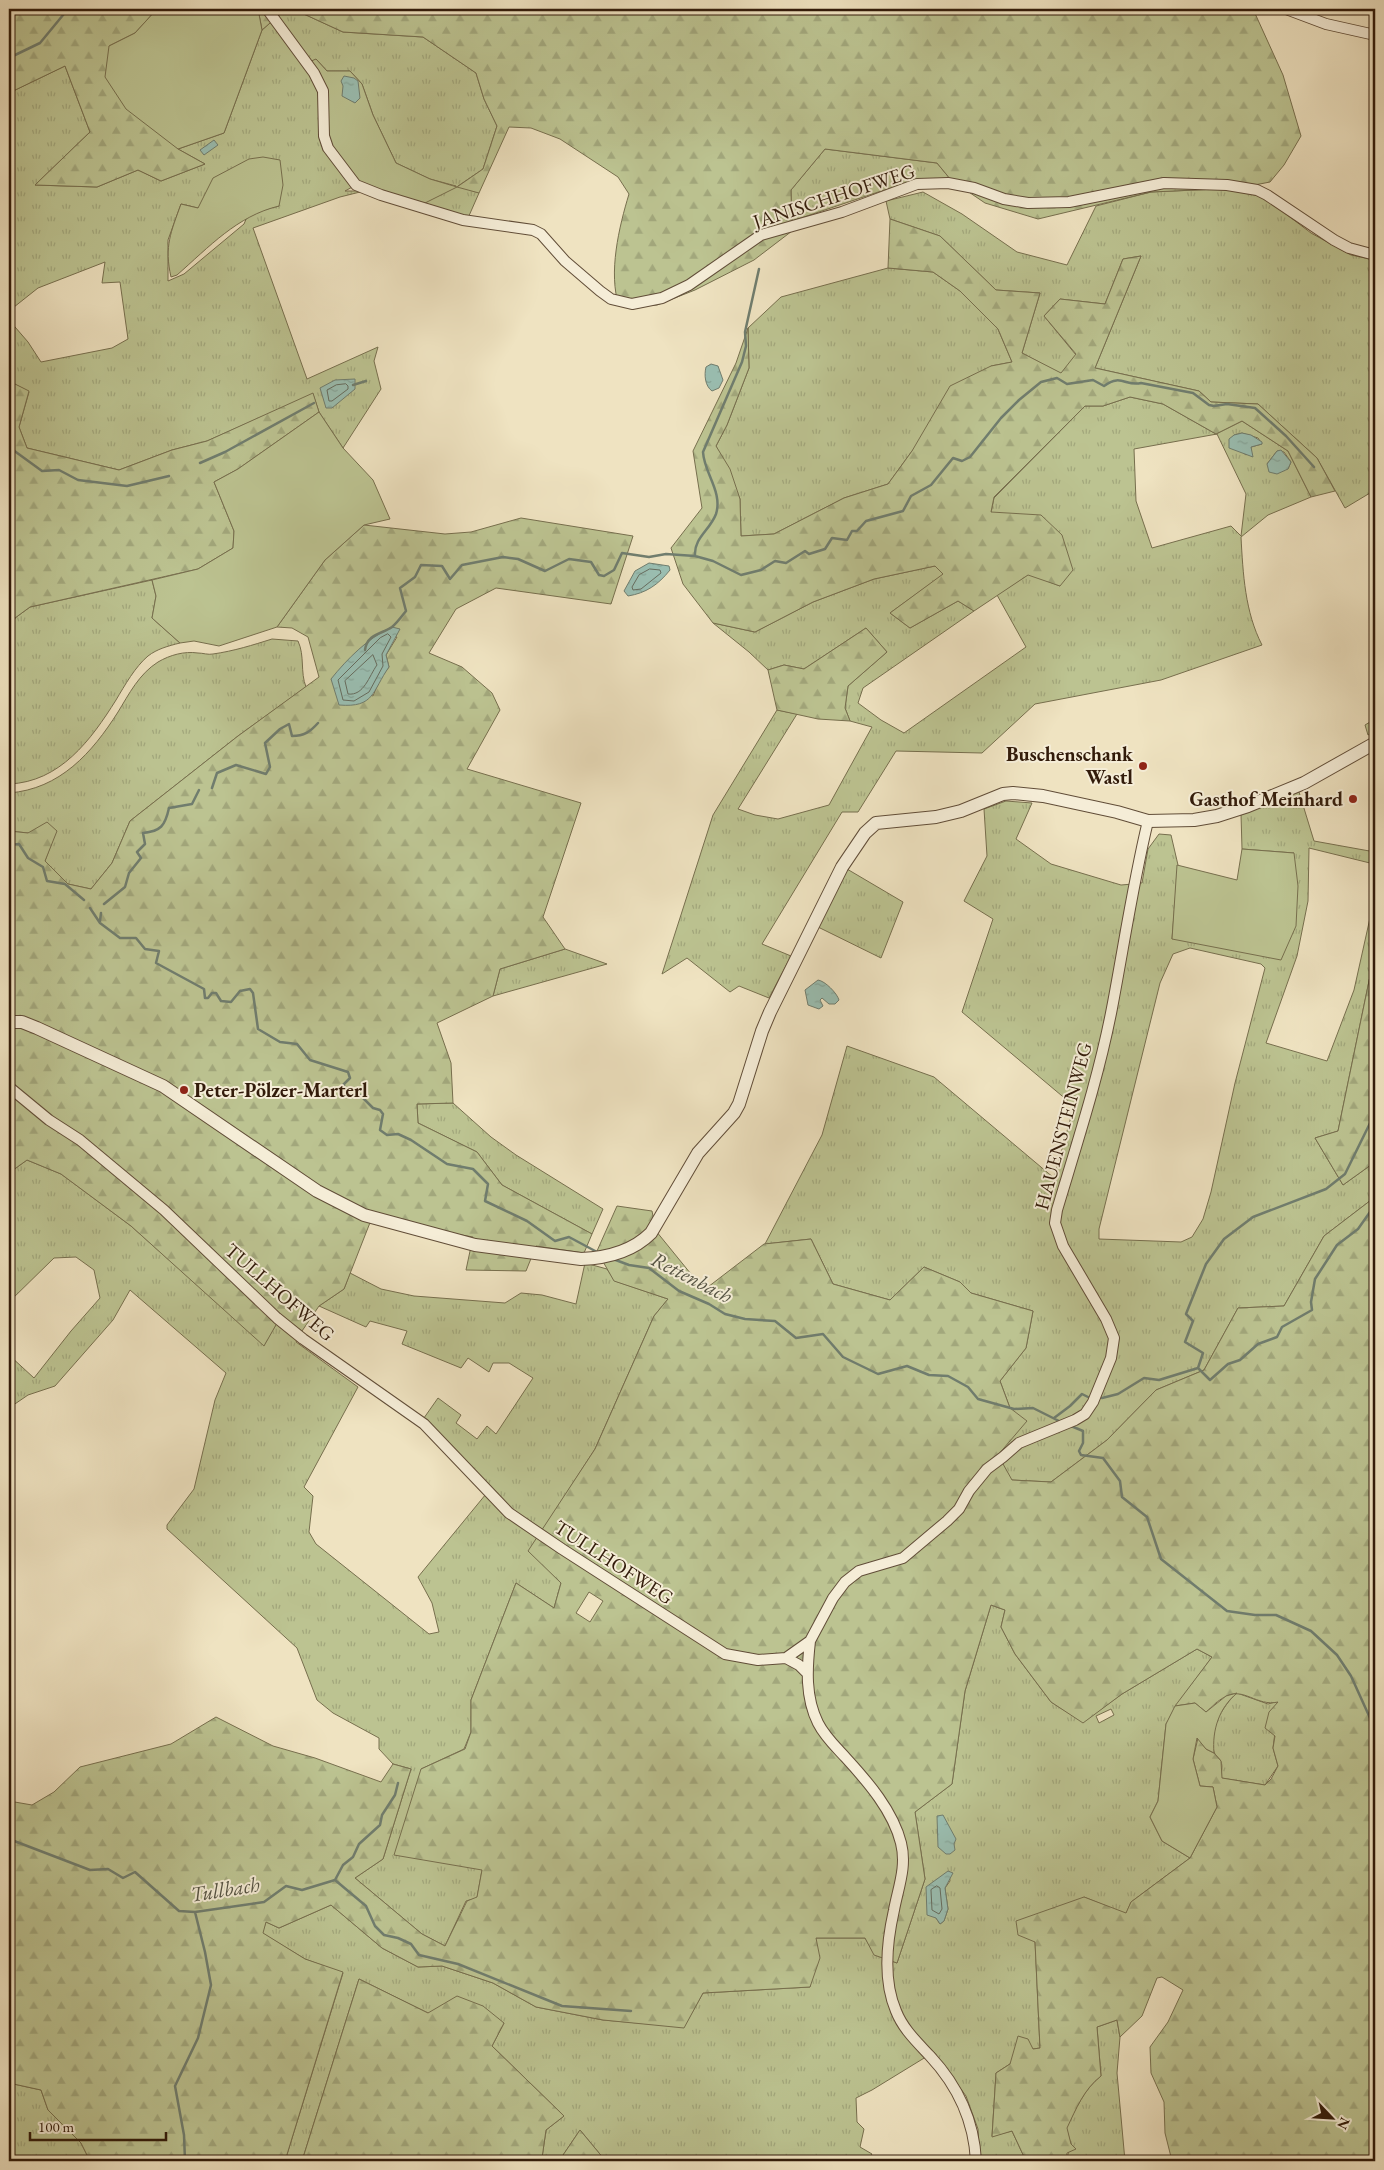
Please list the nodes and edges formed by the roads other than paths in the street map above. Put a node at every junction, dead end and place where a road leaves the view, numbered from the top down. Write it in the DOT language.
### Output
graph roads {
  1 [pos="267,9"];
  2 [pos="1286,9"];
  3 [pos="1375,35"];
  4 [pos="1375,255"];
  5 [pos="1375,743"];
  6 [pos="1148,821"];
  7 [pos="9,1022"];
  8 [pos="9,1087"];
  9 [pos="810,1641"];
  10 [pos="786,1658"];
  11 [pos="807,1673"];
  12 [pos="976,2161"];
  1 -- 4 [label="street, JANISCHHOFWEG"];
  2 -- 3 [label="street"];
  5 -- 6 [label="street"];
  6 -- 7 [label="street"];
  6 -- 9 [label="street, HAUENSTEINWEG"];
  8 -- 10 [label="street, TULLHOFWEG"];
  9 -- 10 [label="street, HAUENSTEINWEG"];
  9 -- 11 [label="street, HAUENSTEINWEG"];
  10 -- 11 [label="street"];
  11 -- 12 [label="street"];
}
